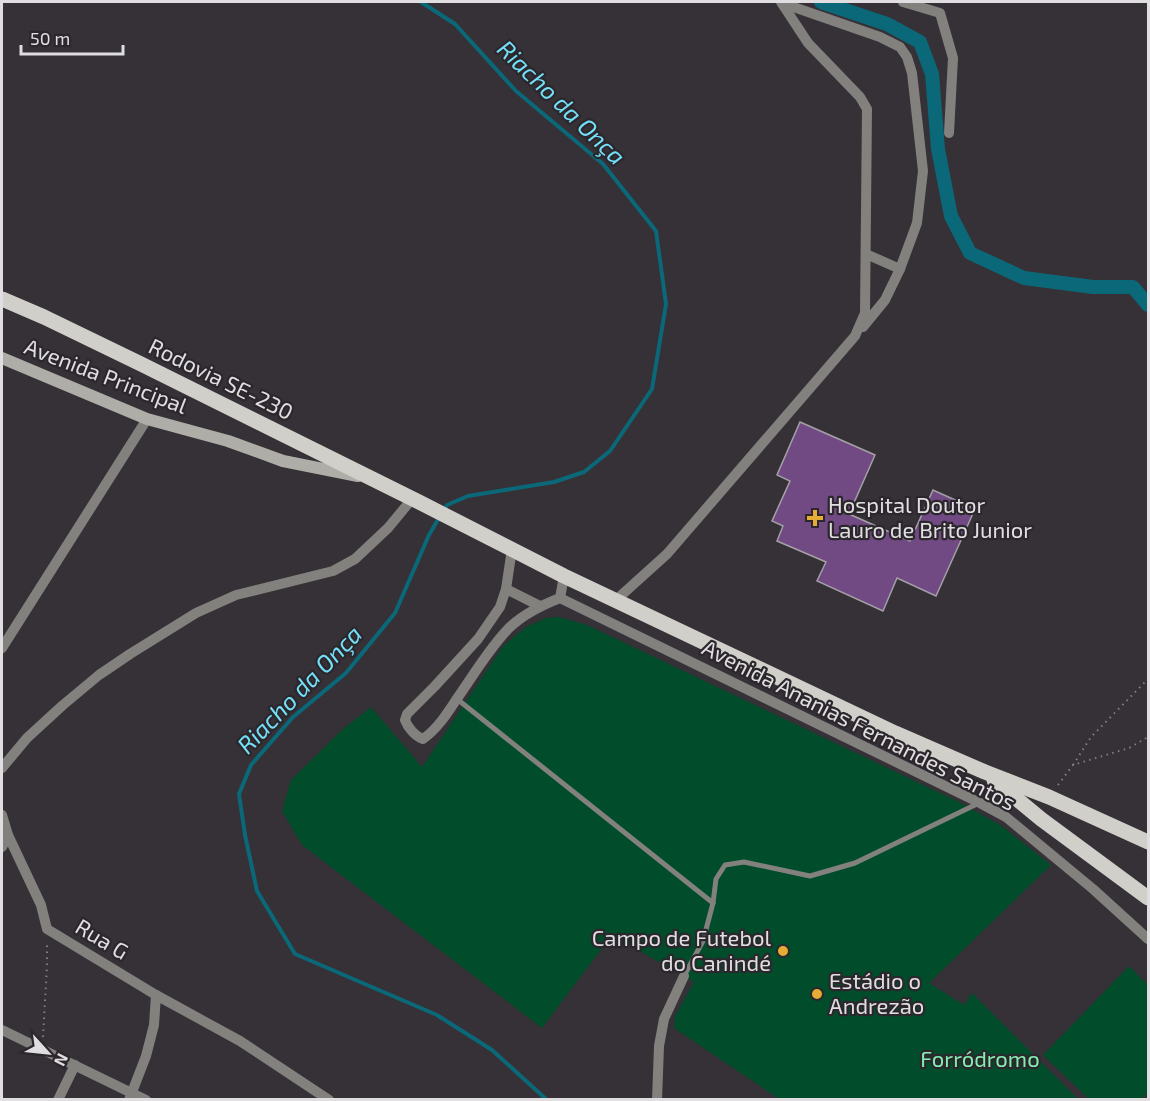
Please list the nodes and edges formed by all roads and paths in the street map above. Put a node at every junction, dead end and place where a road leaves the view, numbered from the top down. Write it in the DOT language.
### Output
graph roads {
  1 [pos="781,2"];
  2 [pos="903,2"];
  3 [pos="949,133"];
  4 [pos="866,254"];
  5 [pos="900,269"];
  6 [pos="2,299"];
  7 [pos="855,336"];
  8 [pos="2,358"];
  9 [pos="147,419"];
  10 [pos="369,477"];
  11 [pos="416,501"];
  12 [pos="512,549"];
  13 [pos="564,576"];
  14 [pos="506,589"];
  15 [pos="560,598"];
  16 [pos="616,600"];
  17 [pos="540,606"];
  18 [pos="2,648"];
  19 [pos="1149,679"];
  20 [pos="457,699"];
  21 [pos="1149,737"];
  22 [pos="1073,765"];
  23 [pos="2,768"];
  24 [pos="985,772"];
  25 [pos="1049,797"];
  26 [pos="980,803"];
  27 [pos="1023,804"];
  28 [pos="2,815"];
  29 [pos="1006,817"];
  30 [pos="8,835"];
  31 [pos="1149,842"];
  32 [pos="2,847"];
  33 [pos="1149,898"];
  34 [pos="713,903"];
  35 [pos="47,929"];
  36 [pos="1149,939"];
  37 [pos="684,976"];
  38 [pos="156,995"];
  39 [pos="2,1030"];
  40 [pos="42,1049"];
  41 [pos="75,1065"];
  42 [pos="130,1096"];
  43 [pos="58,1100"];
  44 [pos="146,1100"];
  45 [pos="329,1100"];
  46 [pos="657,1100"];
  1 -- 4 [label="street"];
  1 -- 5 [label="street"];
  2 -- 3 [label="street"];
  4 -- 5 [label="street"];
  4 -- 7 [label="street"];
  5 -- 7 [label="street"];
  6 -- 10 [label="main road, Rodovia SE-230"];
  7 -- 16 [label="street"];
  8 -- 9 [label="street, Avenida Principal"];
  9 -- 10 [label="street, Avenida Principal"];
  9 -- 18 [label="street"];
  10 -- 11 [label="main road, Rodovia SE-230"];
  11 -- 12 [label="main road, Rodovia SE-230"];
  11 -- 23 [label="street"];
  12 -- 13 [label="main road, Rodovia SE-230"];
  12 -- 14 [label="street"];
  13 -- 15 [label="street"];
  13 -- 16 [label="main road, Rodovia SE-230"];
  14 -- 17 [label="street"];
  14 -- 20 [label="street"];
  15 -- 17 [label="street"];
  15 -- 26 [label="street, Avenida Ananias Fernandes Santos"];
  16 -- 24 [label="main road, Rodovia SE-230"];
  17 -- 20 [label="street"];
  19 -- 22 [label="path"];
  20 -- 34 [label="lane"];
  21 -- 22 [label="path"];
  22 -- 25 [label="path"];
  24 -- 25 [label="main road"];
  24 -- 27 [label="main road"];
  25 -- 31 [label="main road"];
  26 -- 29 [label="street, Avenida Ananias Fernandes Santos"];
  26 -- 34 [label="lane"];
  27 -- 29 [label="street"];
  27 -- 33 [label="main road"];
  28 -- 30 [label="street, Rua G"];
  29 -- 36 [label="street, Avenida Ananias Fernandes Santos"];
  30 -- 32 [label="street"];
  30 -- 35 [label="street, Rua G"];
  34 -- 37 [label="lane"];
  35 -- 38 [label="street, Rua G"];
  35 -- 40 [label="path"];
  37 -- 46 [label="street"];
  38 -- 42 [label="street"];
  38 -- 45 [label="street, Rua G"];
  39 -- 40 [label="street"];
  40 -- 41 [label="street"];
  41 -- 42 [label="street"];
  41 -- 43 [label="street"];
  42 -- 44 [label="street"];
}
